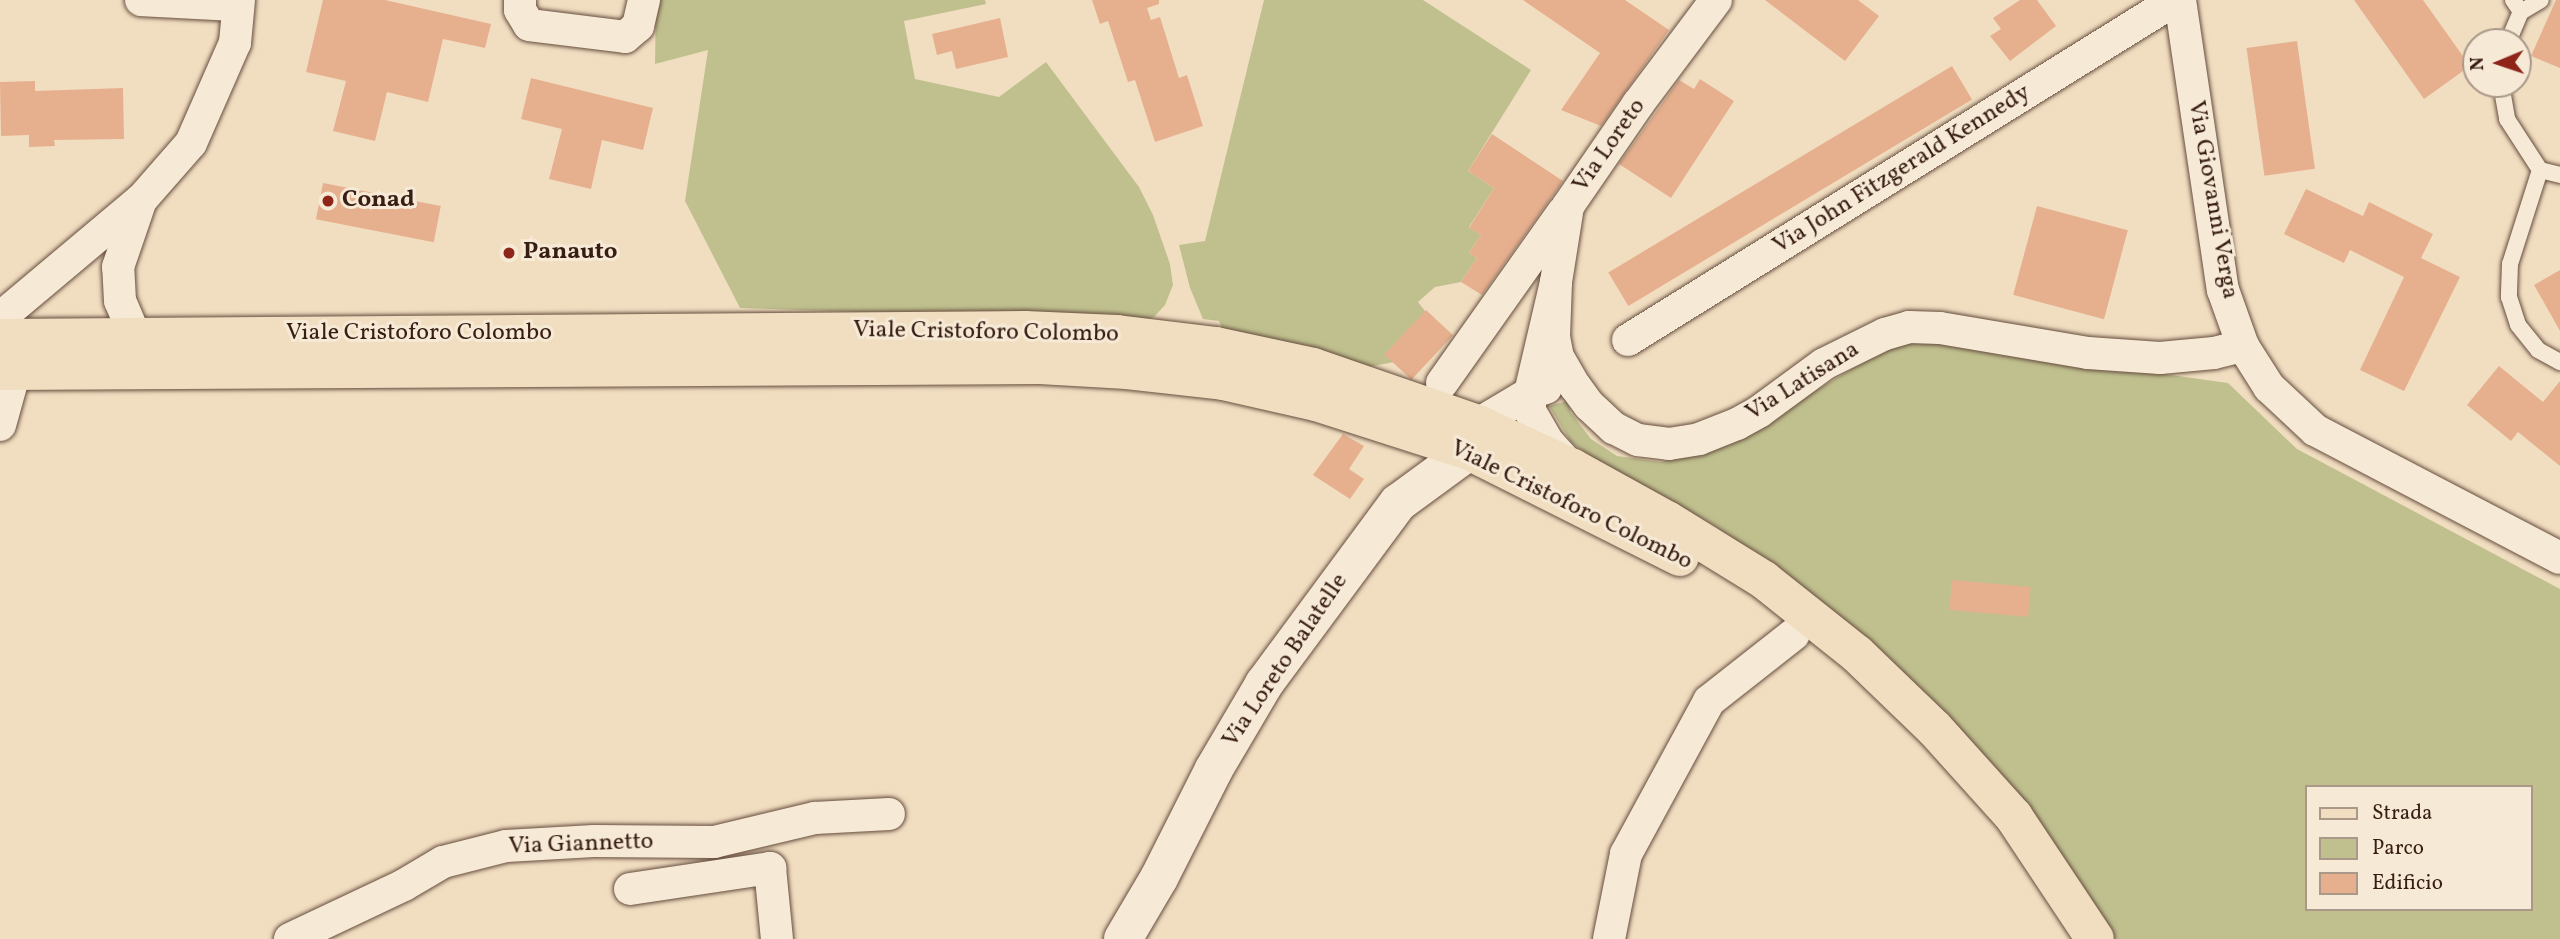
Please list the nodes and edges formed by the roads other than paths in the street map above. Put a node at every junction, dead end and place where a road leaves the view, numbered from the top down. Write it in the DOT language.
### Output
graph roads {
  1 [pos="141,0"];
  2 [pos="520,0"];
  3 [pos="644,0"];
  4 [pos="1716,0"];
  5 [pos="2178,0"];
  6 [pos="2541,0"];
  7 [pos="239,3"];
  8 [pos="2517,6"];
  9 [pos="2512,28"];
  10 [pos="2503,98"];
  11 [pos="2540,170"];
  12 [pos="2560,175"];
  13 [pos="142,199"];
  14 [pos="1568,206"];
  15 [pos="1556,282"];
  16 [pos="0,318"];
  17 [pos="135,336"];
  18 [pos="1629,340"];
  19 [pos="2242,346"];
  20 [pos="5,360"];
  21 [pos="2560,362"];
  22 [pos="1442,383"];
  23 [pos="1575,386"];
  24 [pos="1530,393"];
  25 [pos="0,425"];
  26 [pos="1473,437"];
  27 [pos="1573,468"];
  28 [pos="2560,558"];
  29 [pos="1794,634"];
  30 [pos="889,814"];
  31 [pos="773,830"];
  32 [pos="770,868"];
  33 [pos="1160,878"];
  34 [pos="630,889"];
  35 [pos="290,939"];
  36 [pos="777,939"];
  37 [pos="1123,939"];
  38 [pos="1155,939"];
  39 [pos="1609,939"];
  40 [pos="2069,939"];
  41 [pos="2095,939"];
  1 -- 7 [label="street"];
  2 -- 3 [label="street"];
  4 -- 14 [label="street, Via Loreto"];
  5 -- 18 [label="street, Via John Fitzgerald Kennedy"];
  5 -- 19 [label="street, Via Giovanni Verga"];
  6 -- 8 [label="lane"];
  7 -- 13 [label="street"];
  8 -- 9 [label="lane"];
  10 -- 11 [label="lane"];
  11 -- 12 [label="lane"];
  11 -- 21 [label="lane"];
  13 -- 16 [label="street"];
  13 -- 17 [label="street"];
  14 -- 15 [label="street, Via Loreto"];
  14 -- 22 [label="street"];
  15 -- 23 [label="street, Via Latisana"];
  15 -- 24 [label="street, Via Loreto"];
  17 -- 20 [label="main road, Viale Cristoforo Colombo"];
  17 -- 26 [label="main road, Viale Cristoforo Colombo"];
  19 -- 23 [label="street, Via Latisana"];
  19 -- 28 [label="street, Via Giovanni Verga"];
  20 -- 25 [label="street"];
  20 -- 26 [label="main road, Viale Cristoforo Colombo"];
  23 -- 24 [label="street"];
  24 -- 26 [label="street"];
  24 -- 27 [label="street"];
  26 -- 27 [label="main road, Viale Cristoforo Colombo"];
  26 -- 29 [label="main road, Viale Cristoforo Colombo"];
  26 -- 33 [label="street, Via Loreto Balatelle"];
  27 -- 41 [label="main road, Viale Cristoforo Colombo"];
  29 -- 39 [label="street"];
  29 -- 40 [label="main road, Viale Cristoforo Colombo"];
  30 -- 31 [label="street, Via Giannetto"];
  31 -- 32 [label="street"];
  31 -- 35 [label="street, Via Giannetto"];
  32 -- 34 [label="street"];
  32 -- 36 [label="street"];
  33 -- 37 [label="street, Via Loreto Balatelle"];
  33 -- 38 [label="street"];
}
